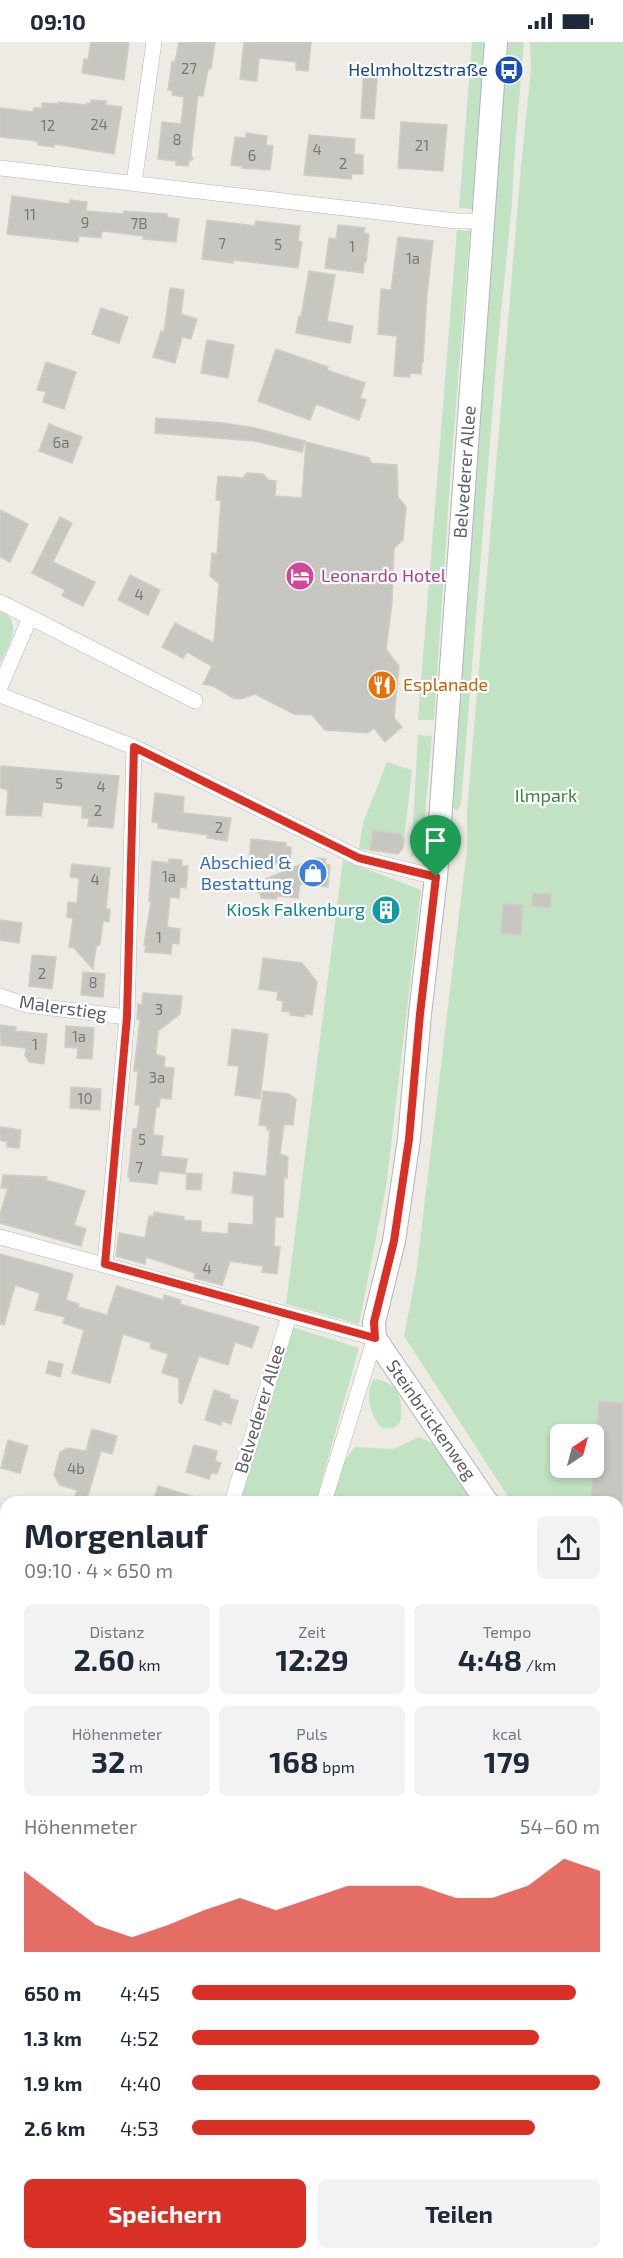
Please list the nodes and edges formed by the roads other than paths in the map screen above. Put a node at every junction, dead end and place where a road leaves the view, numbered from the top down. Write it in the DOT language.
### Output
graph roads {
  1 [pos="154,42"];
  2 [pos="496,42"];
  3 [pos="0,168"];
  4 [pos="134,183"];
  5 [pos="483,221"];
  6 [pos="0,602"];
  7 [pos="30,618"];
  8 [pos="0,687"];
  9 [pos="0,695"];
  10 [pos="195,701"];
  11 [pos="134,747"];
  12 [pos="436,877"];
  13 [pos="0,996"];
  14 [pos="127,1017"];
  15 [pos="0,1237"];
  16 [pos="105,1264"];
  17 [pos="289,1316"];
  18 [pos="375,1338"];
  19 [pos="234,1496"];
  20 [pos="326,1496"];
  21 [pos="483,1496"];
  1 -- 4 [label="street"];
  2 -- 5 [label="street, Belvederer Allee"];
  3 -- 4 [label="street"];
  4 -- 5 [label="street"];
  5 -- 12 [label="street, Belvederer Allee"];
  6 -- 7 [label="street"];
  7 -- 8 [label="street"];
  7 -- 10 [label="street"];
  9 -- 11 [label="street"];
  11 -- 12 [label="street"];
  11 -- 14 [label="street"];
  12 -- 18 [label="street, Belvederer Allee"];
  13 -- 14 [label="street, Malerstieg"];
  14 -- 16 [label="street"];
  15 -- 16 [label="street"];
  16 -- 17 [label="street"];
  17 -- 18 [label="street"];
  17 -- 19 [label="street, Belvederer Allee"];
  18 -- 20 [label="street, Belvederer Allee"];
  18 -- 21 [label="street, Steinbrückenweg"];
}
